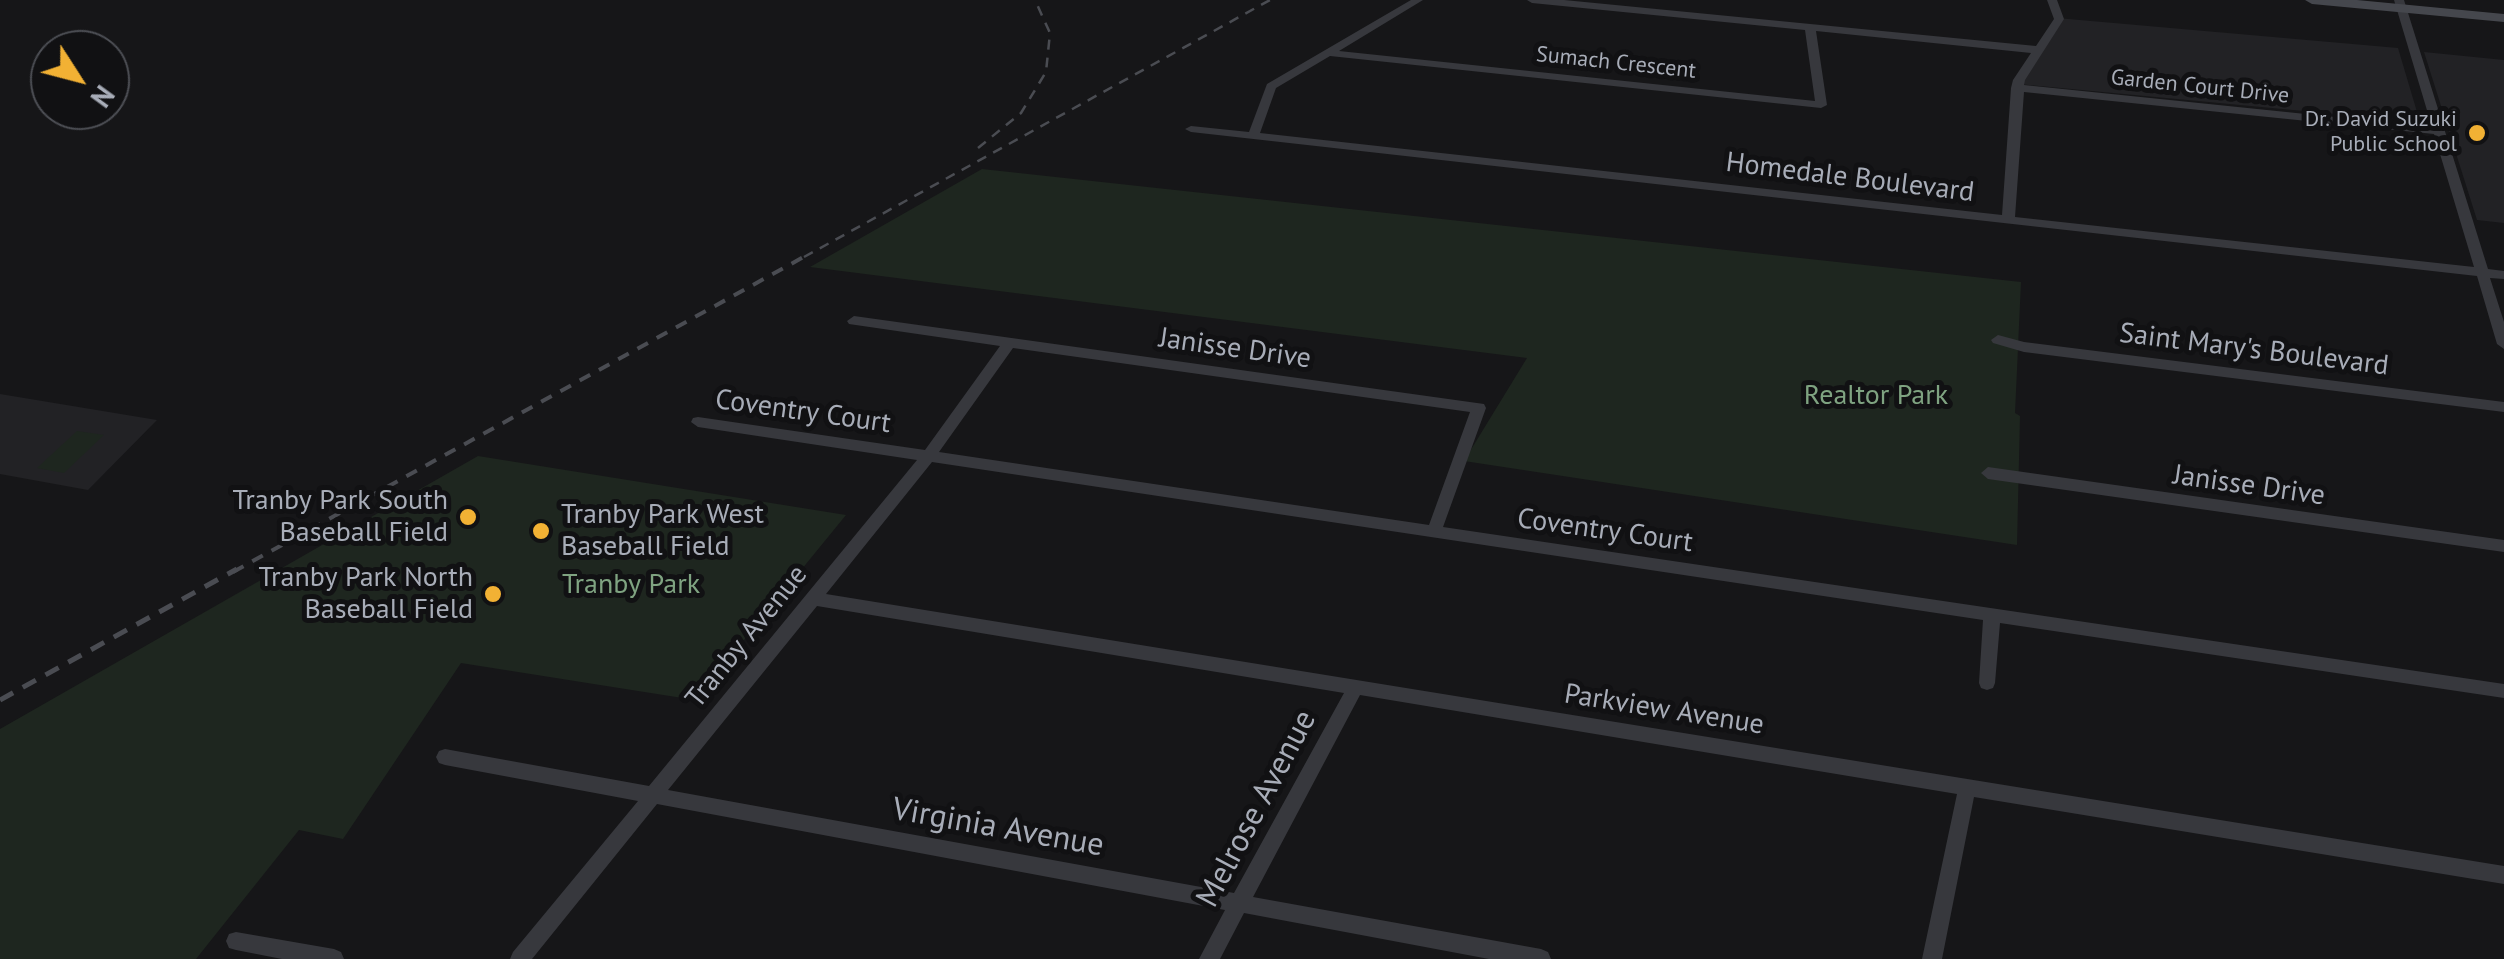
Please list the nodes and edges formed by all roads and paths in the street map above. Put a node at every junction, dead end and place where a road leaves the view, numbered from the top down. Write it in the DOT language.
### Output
graph roads {
  1 [pos="1418,0"];
  2 [pos="1532,0"];
  3 [pos="2052,0"];
  4 [pos="2312,0"];
  5 [pos="2400,4"];
  6 [pos="2504,18"];
  7 [pos="1810,28"];
  8 [pos="2038,50"];
  9 [pos="1330,53"];
  10 [pos="2018,88"];
  11 [pos="1191,128"];
  12 [pos="2439,131"];
  13 [pos="1254,135"];
  14 [pos="2008,221"];
  15 [pos="2484,273"];
  16 [pos="2504,276"];
  17 [pos="854,321"];
  18 [pos="1998,340"];
  19 [pos="1009,343"];
  20 [pos="2504,344"];
  21 [pos="2504,406"];
  22 [pos="698,422"];
  23 [pos="929,456"];
  24 [pos="1988,473"];
  25 [pos="1434,531"];
  26 [pos="2504,546"];
  27 [pos="815,599"];
  28 [pos="1992,614"];
  29 [pos="1987,683"];
  30 [pos="1356,687"];
  31 [pos="2504,691"];
  32 [pos="445,757"];
  33 [pos="1968,788"];
  34 [pos="652,796"];
  35 [pos="2504,875"];
  36 [pos="1242,904"];
  37 [pos="236,941"];
  38 [pos="334,959"];
  39 [pos="520,959"];
  40 [pos="1209,959"];
  41 [pos="1541,959"];
  42 [pos="1932,959"];
  1 -- 9 [label="street"];
  2 -- 7 [label="street"];
  3 -- 8 [label="street"];
  4 -- 5 [label="street"];
  5 -- 6 [label="street"];
  5 -- 12 [label="street"];
  7 -- 8 [label="street"];
  7 -- 9 [label="street, Sumach Crescent"];
  8 -- 10 [label="street"];
  9 -- 13 [label="street"];
  10 -- 12 [label="street, Garden Court Drive"];
  10 -- 14 [label="street"];
  11 -- 13 [label="street, Homedale Boulevard"];
  12 -- 15 [label="street"];
  13 -- 14 [label="street, Homedale Boulevard"];
  14 -- 15 [label="street, Homedale Boulevard"];
  15 -- 16 [label="street, Homedale Boulevard"];
  15 -- 20 [label="street"];
  17 -- 19 [label="street, Janisse Drive"];
  18 -- 21 [label="street, Saint Mary's Boulevard"];
  19 -- 23 [label="street, Tranby Avenue"];
  19 -- 25 [label="street, Janisse Drive"];
  22 -- 23 [label="street, Coventry Court"];
  23 -- 25 [label="street, Coventry Court"];
  23 -- 27 [label="street, Tranby Avenue"];
  24 -- 26 [label="street, Janisse Drive"];
  25 -- 28 [label="street, Coventry Court"];
  27 -- 30 [label="street, Parkview Avenue"];
  27 -- 34 [label="street, Tranby Avenue"];
  28 -- 29 [label="street"];
  28 -- 31 [label="street, Coventry Court"];
  30 -- 33 [label="street, Parkview Avenue"];
  30 -- 36 [label="street, Melrose Avenue"];
  32 -- 34 [label="street, Virginia Avenue"];
  33 -- 35 [label="street, Parkview Avenue"];
  33 -- 42 [label="street"];
  34 -- 36 [label="street, Virginia Avenue"];
  34 -- 39 [label="street, Tranby Avenue"];
  36 -- 40 [label="street, Melrose Avenue"];
  36 -- 41 [label="street, Virginia Avenue"];
  37 -- 38 [label="street"];
}
